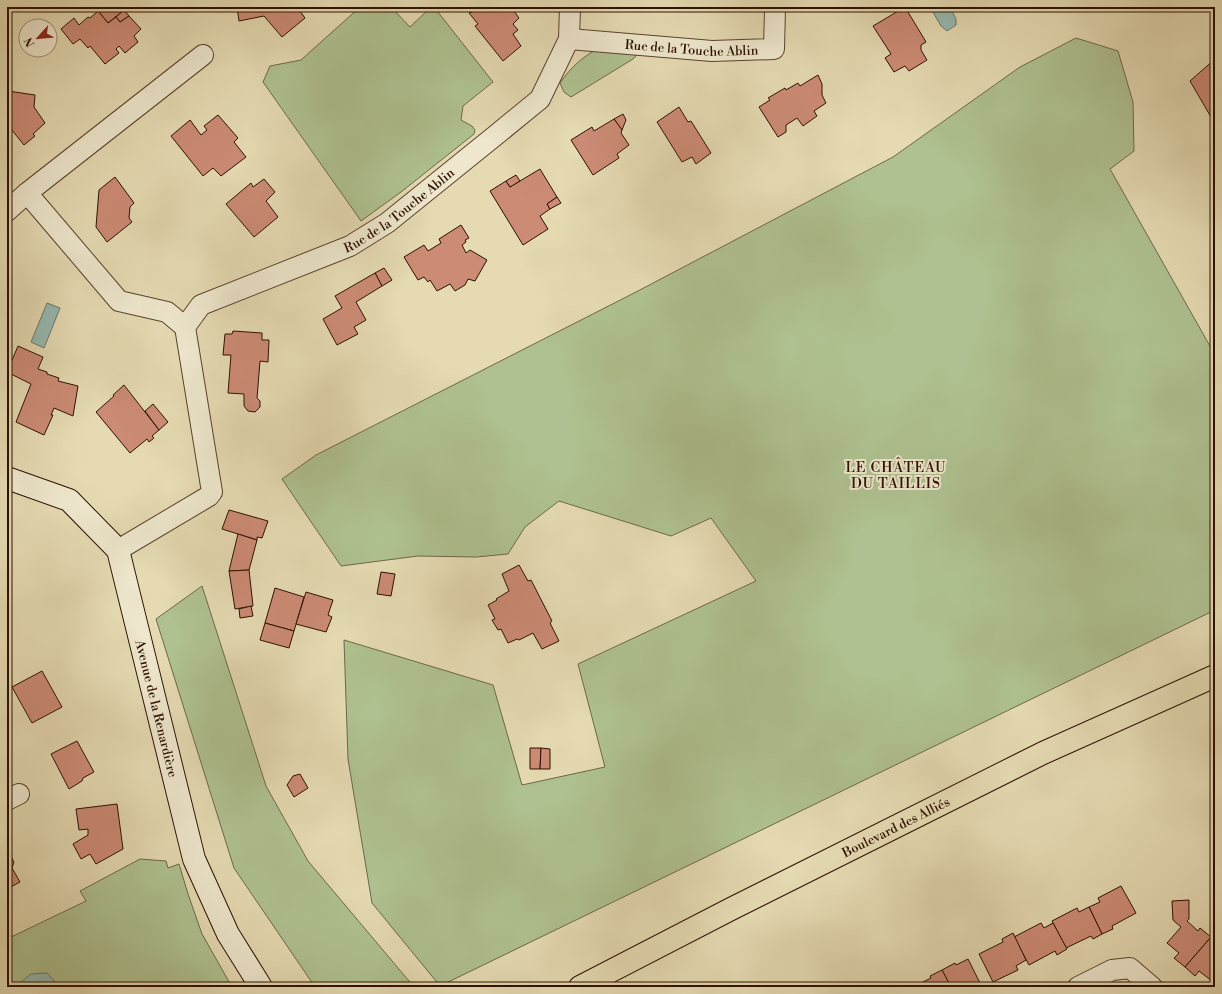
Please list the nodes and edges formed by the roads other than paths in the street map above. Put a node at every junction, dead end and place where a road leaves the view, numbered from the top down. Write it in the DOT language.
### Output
graph roads {
  1 [pos="570,7"];
  2 [pos="775,8"];
  3 [pos="569,39"];
  4 [pos="203,55"];
  5 [pos="27,193"];
  6 [pos="7,211"];
  7 [pos="185,327"];
  8 [pos="7,478"];
  9 [pos="118,550"];
  10 [pos="1215,676"];
  11 [pos="261,987"];
  12 [pos="580,987"];
  13 [pos="1078,987"];
  14 [pos="1152,987"];
  1 -- 3 [label="street, Rue de la Touche Ablin"];
  2 -- 3 [label="street, Rue de la Touche Ablin"];
  3 -- 7 [label="street, Rue de la Touche Ablin"];
  4 -- 5 [label="street"];
  5 -- 6 [label="street"];
  5 -- 7 [label="street"];
  7 -- 9 [label="street"];
  8 -- 9 [label="street"];
  9 -- 11 [label="street, Avenue de la Renardière"];
  10 -- 12 [label="main road, Boulevard des Alliés"];
  13 -- 14 [label="street"];
}
